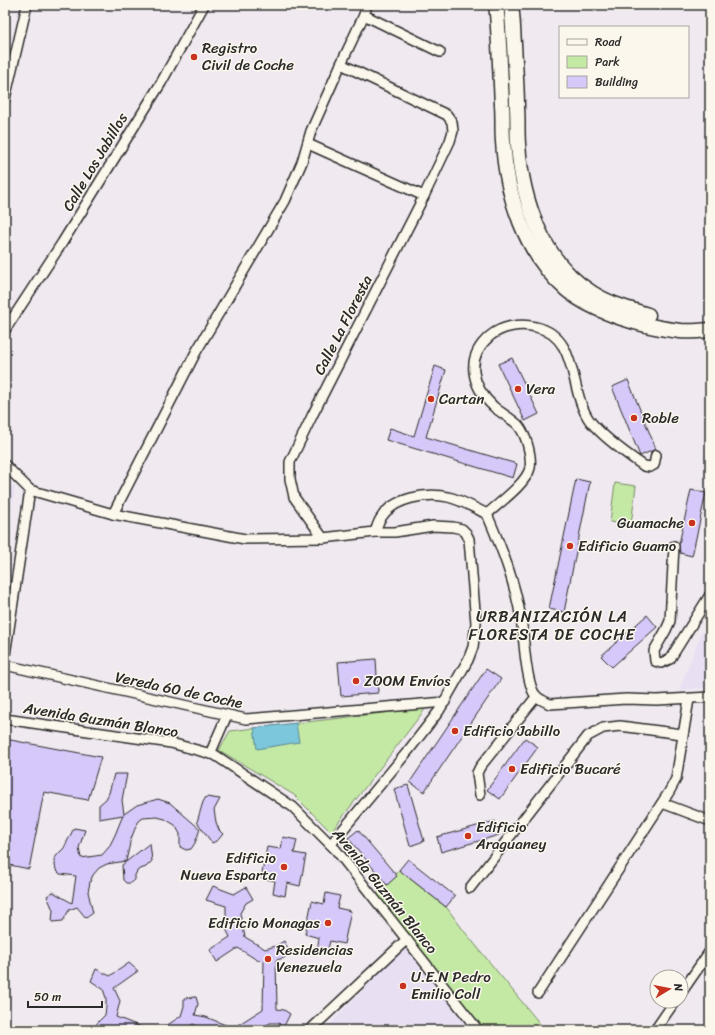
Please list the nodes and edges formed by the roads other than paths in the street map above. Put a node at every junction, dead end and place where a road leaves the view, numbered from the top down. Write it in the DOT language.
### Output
graph roads {
  1 [pos="27,5"];
  2 [pos="204,5"];
  3 [pos="367,5"];
  4 [pos="496,5"];
  5 [pos="511,5"];
  6 [pos="364,15"];
  7 [pos="440,52"];
  8 [pos="340,64"];
  9 [pos="5,99"];
  10 [pos="308,144"];
  11 [pos="424,196"];
  12 [pos="710,322"];
  13 [pos="5,330"];
  14 [pos="710,330"];
  15 [pos="656,455"];
  16 [pos="5,465"];
  17 [pos="30,490"];
  18 [pos="113,514"];
  19 [pos="487,514"];
  20 [pos="375,532"];
  21 [pos="323,538"];
  22 [pos="674,546"];
  23 [pos="710,595"];
  24 [pos="5,655"];
  25 [pos="5,666"];
  26 [pos="536,697"];
  27 [pos="710,697"];
  28 [pos="689,699"];
  29 [pos="445,702"];
  30 [pos="227,715"];
  31 [pos="5,719"];
  32 [pos="682,734"];
  33 [pos="210,754"];
  34 [pos="480,795"];
  35 [pos="662,803"];
  36 [pos="710,821"];
  37 [pos="331,844"];
  38 [pos="470,888"];
  39 [pos="407,939"];
  40 [pos="710,951"];
  41 [pos="689,981"];
  42 [pos="538,992"];
  43 [pos="670,1009"];
  44 [pos="310,1030"];
  45 [pos="478,1030"];
  46 [pos="656,1030"];
  1 -- 9 [label="street"];
  2 -- 13 [label="street, Calle Los Jabillos"];
  3 -- 6 [label="street"];
  4 -- 14 [label="main road"];
  5 -- 12 [label="main road"];
  6 -- 7 [label="street"];
  6 -- 8 [label="street"];
  8 -- 10 [label="street"];
  8 -- 11 [label="street, Calle La Floresta"];
  10 -- 11 [label="street"];
  10 -- 18 [label="street"];
  11 -- 21 [label="street, Calle La Floresta"];
  15 -- 19 [label="street"];
  16 -- 17 [label="street"];
  17 -- 18 [label="street"];
  17 -- 24 [label="street"];
  18 -- 21 [label="street"];
  19 -- 20 [label="street"];
  19 -- 26 [label="street"];
  20 -- 21 [label="street"];
  20 -- 29 [label="street"];
  22 -- 23 [label="street"];
  25 -- 30 [label="street, Vereda 60 de Coche"];
  26 -- 28 [label="street"];
  26 -- 34 [label="street"];
  27 -- 28 [label="street"];
  28 -- 32 [label="street"];
  29 -- 30 [label="street, Vereda 60 de Coche"];
  29 -- 37 [label="street"];
  30 -- 33 [label="street"];
  31 -- 33 [label="street, Avenida Guzmán Blanco"];
  32 -- 35 [label="street"];
  32 -- 38 [label="street"];
  33 -- 37 [label="street, Avenida Guzmán Blanco"];
  35 -- 36 [label="street"];
  35 -- 42 [label="street"];
  37 -- 39 [label="street, Avenida Guzmán Blanco"];
  39 -- 44 [label="street"];
  39 -- 45 [label="street, Avenida Guzmán Blanco"];
  40 -- 41 [label="street"];
  43 -- 46 [label="street"];
}
